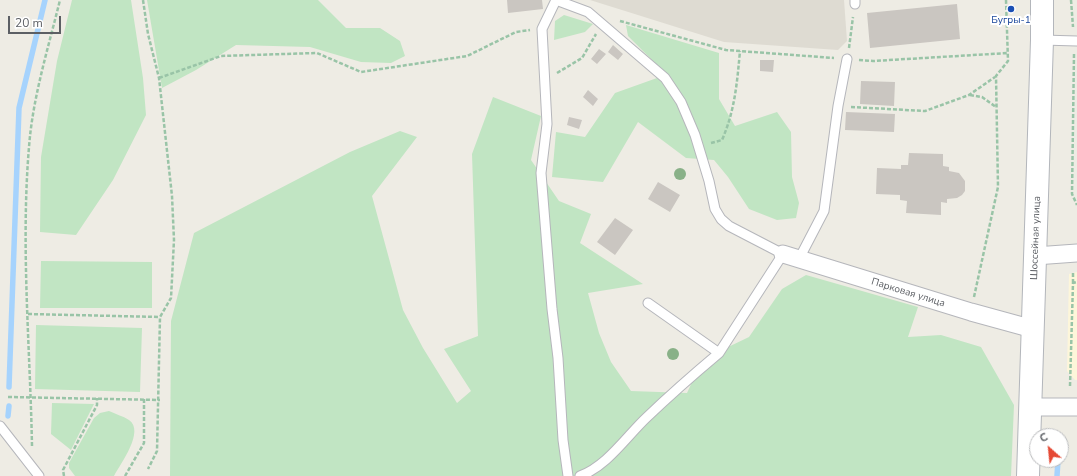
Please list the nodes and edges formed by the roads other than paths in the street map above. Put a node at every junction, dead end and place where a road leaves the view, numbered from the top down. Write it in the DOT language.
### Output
graph roads {
  1 [pos="1042,0"];
  2 [pos="1042,40"];
  3 [pos="1077,41"];
  4 [pos="847,59"];
  5 [pos="1077,253"];
  6 [pos="783,254"];
  7 [pos="1035,256"];
  8 [pos="799,259"];
  9 [pos="648,303"];
  10 [pos="1034,328"];
  11 [pos="719,353"];
  12 [pos="1077,407"];
  13 [pos="1029,408"];
  14 [pos="0,426"];
  15 [pos="39,476"];
  16 [pos="568,476"];
  17 [pos="580,476"];
  18 [pos="1028,476"];
  1 -- 2 [label="main road, Шоссейная улица"];
  2 -- 3 [label="lane"];
  2 -- 7 [label="main road, Шоссейная улица"];
  4 -- 8 [label="lane"];
  5 -- 7 [label="street"];
  6 -- 8 [label="street, Парковая улица"];
  6 -- 11 [label="lane"];
  6 -- 16 [label="lane"];
  7 -- 10 [label="main road, Шоссейная улица"];
  8 -- 10 [label="street, Парковая улица"];
  9 -- 11 [label="lane"];
  10 -- 13 [label="main road, Шоссейная улица"];
  11 -- 17 [label="lane"];
  12 -- 13 [label="street"];
  13 -- 18 [label="main road, Шоссейная улица"];
  14 -- 15 [label="lane"];
}
